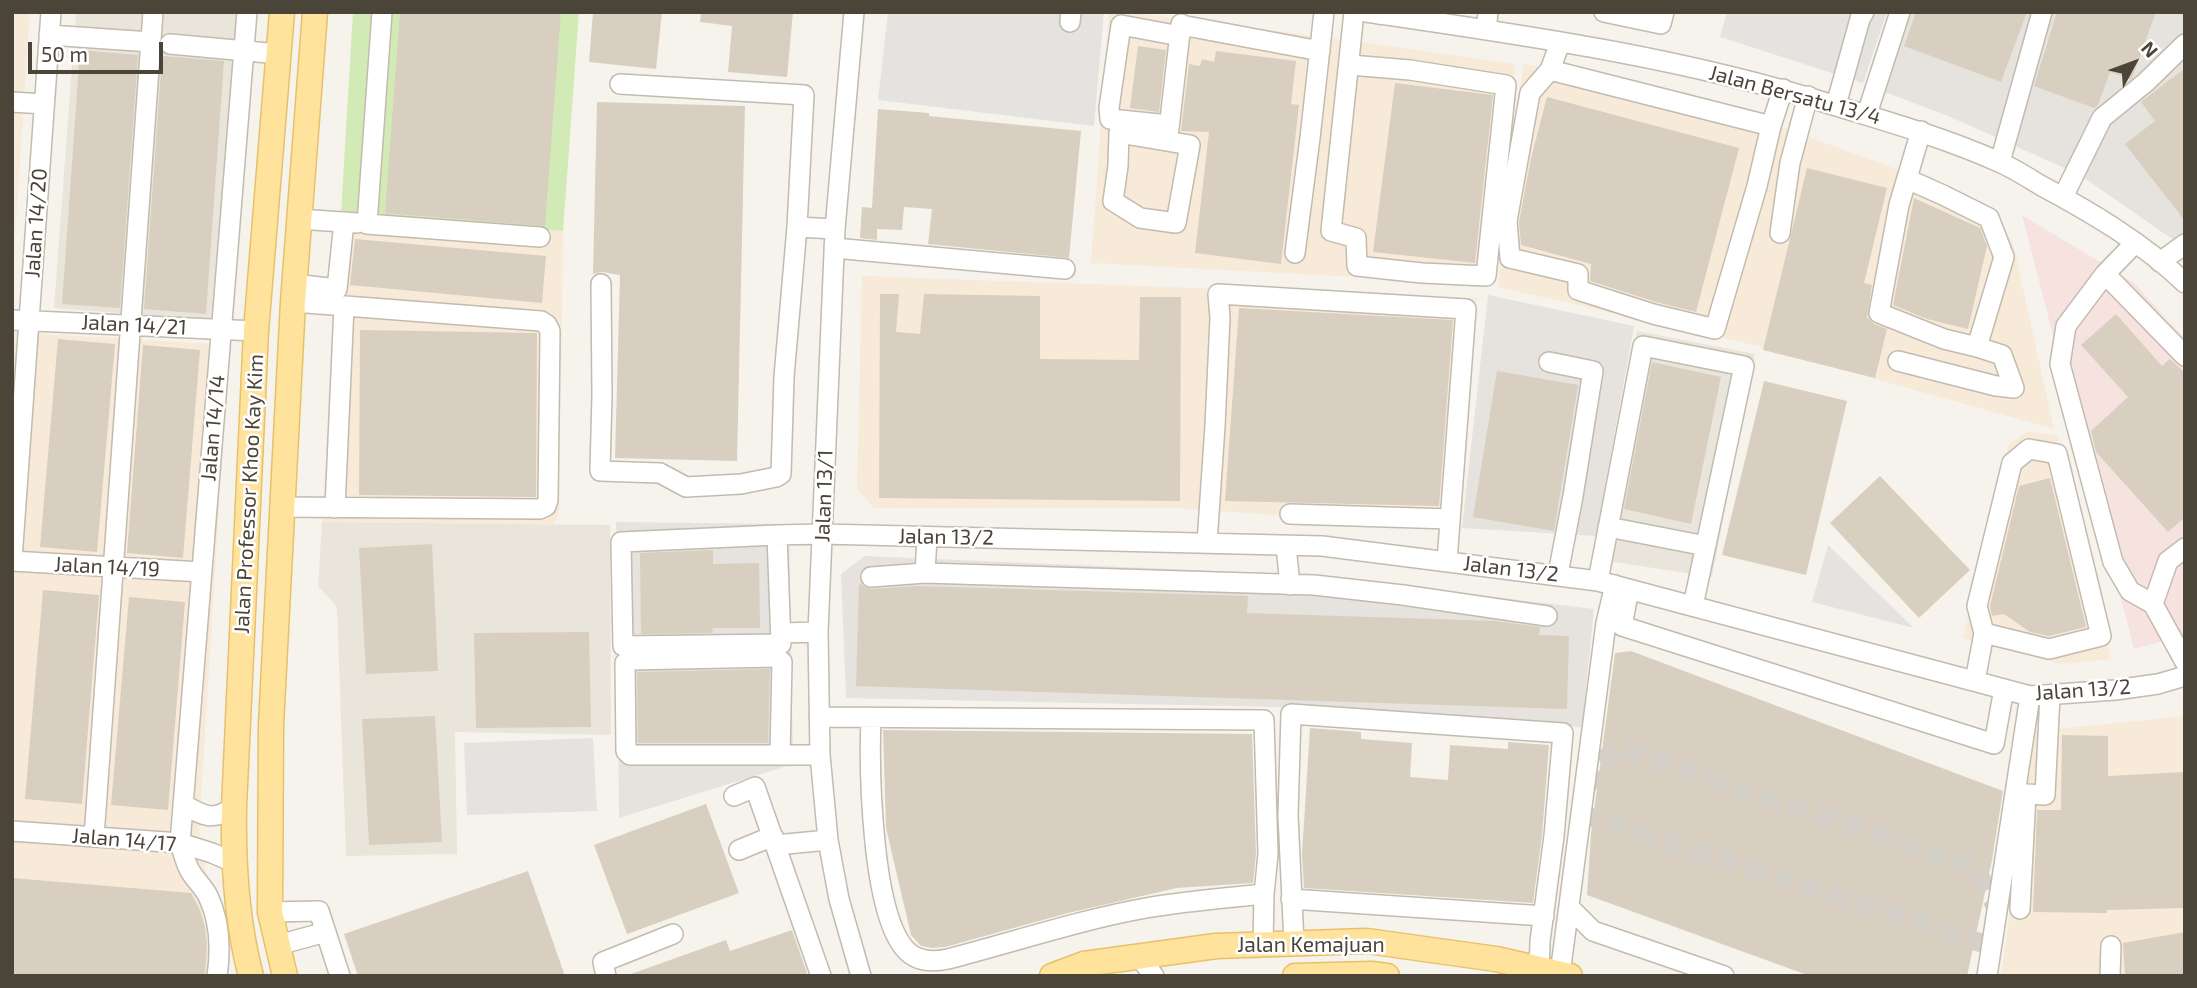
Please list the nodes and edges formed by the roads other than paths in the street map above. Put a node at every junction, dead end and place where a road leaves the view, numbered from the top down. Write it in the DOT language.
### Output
graph roads {
  1 [pos="51,12"];
  2 [pos="153,12"];
  3 [pos="247,12"];
  4 [pos="282,12"];
  5 [pos="315,12"];
  6 [pos="382,12"];
  7 [pos="855,12"];
  8 [pos="1324,12"];
  9 [pos="1354,12"];
  10 [pos="1366,12"];
  11 [pos="1604,12"];
  12 [pos="1664,12"];
  13 [pos="1864,12"];
  14 [pos="1900,12"];
  15 [pos="2042,12"];
  16 [pos="1487,21"];
  17 [pos="1181,24"];
  18 [pos="49,34"];
  19 [pos="160,43"];
  20 [pos="1560,43"];
  21 [pos="2185,44"];
  22 [pos="244,50"];
  23 [pos="1320,51"];
  24 [pos="279,54"];
  25 [pos="1350,65"];
  26 [pos="1550,70"];
  27 [pos="620,84"];
  28 [pos="1783,89"];
  29 [pos="1808,96"];
  30 [pos="12,102"];
  31 [pos="44,104"];
  32 [pos="1836,105"];
  33 [pos="1867,114"];
  34 [pos="1771,126"];
  35 [pos="1921,131"];
  36 [pos="1168,133"];
  37 [pos="2000,162"];
  38 [pos="1907,179"];
  39 [pos="2063,197"];
  40 [pos="299,219"];
  41 [pos="345,222"];
  42 [pos="367,224"];
  43 [pos="797,227"];
  44 [pos="1780,233"];
  45 [pos="540,237"];
  46 [pos="835,239"];
  47 [pos="2135,243"];
  48 [pos="2185,244"];
  49 [pos="1295,253"];
  50 [pos="2160,262"];
  51 [pos="1065,269"];
  52 [pos="2105,274"];
  53 [pos="2183,279"];
  54 [pos="601,284"];
  55 [pos="293,293"];
  56 [pos="344,306"];
  57 [pos="20,320"];
  58 [pos="130,325"];
  59 [pos="221,330"];
  60 [pos="256,331"];
  61 [pos="1977,347"];
  62 [pos="2185,355"];
  63 [pos="1898,361"];
  64 [pos="1549,362"];
  65 [pos="281,508"];
  66 [pos="335,508"];
  67 [pos="1290,514"];
  68 [pos="1450,519"];
  69 [pos="1608,527"];
  70 [pos="822,534"];
  71 [pos="778,535"];
  72 [pos="927,537"];
  73 [pos="1207,543"];
  74 [pos="1286,545"];
  75 [pos="1706,546"];
  76 [pos="2185,548"];
  77 [pos="12,560"];
  78 [pos="1447,561"];
  79 [pos="113,567"];
  80 [pos="202,572"];
  81 [pos="925,573"];
  82 [pos="1558,574"];
  83 [pos="871,577"];
  84 [pos="1290,585"];
  85 [pos="1614,585"];
  86 [pos="2153,604"];
  87 [pos="1693,606"];
  88 [pos="1547,616"];
  89 [pos="818,632"];
  90 [pos="781,633"];
  91 [pos="1984,633"];
  92 [pos="2185,662"];
  93 [pos="2185,676"];
  94 [pos="1975,681"];
  95 [pos="2004,689"];
  96 [pos="2040,695"];
  97 [pos="819,717"];
  98 [pos="871,718"];
  99 [pos="780,755"];
  100 [pos="820,755"];
  101 [pos="734,796"];
  102 [pos="183,804"];
  103 [pos="234,807"];
  104 [pos="12,831"];
  105 [pos="94,837"];
  106 [pos="775,840"];
  107 [pos="828,840"];
  108 [pos="180,844"];
  109 [pos="739,850"];
  110 [pos="233,862"];
  111 [pos="1264,894"];
  112 [pos="1569,907"];
  113 [pos="1292,908"];
  114 [pos="2020,909"];
  115 [pos="270,912"];
  116 [pos="1543,920"];
  117 [pos="1593,931"];
  118 [pos="327,932"];
  119 [pos="673,934"];
  120 [pos="1294,943"];
  121 [pos="1263,944"];
  122 [pos="278,945"];
  123 [pos="1563,946"];
  124 [pos="2111,946"];
  125 [pos="1138,955"];
  126 [pos="1552,974"];
  127 [pos="217,976"];
  128 [pos="251,976"];
  129 [pos="285,976"];
  130 [pos="341,976"];
  131 [pos="606,976"];
  132 [pos="821,976"];
  133 [pos="861,976"];
  134 [pos="1052,976"];
  135 [pos="1154,976"];
  136 [pos="1294,976"];
  137 [pos="1387,976"];
  138 [pos="1724,976"];
  139 [pos="1987,976"];
  140 [pos="2110,976"];
  1 -- 18 [label="street, Jalan 14/20"];
  2 -- 19 [label="street"];
  3 -- 22 [label="street, Jalan 14/14"];
  4 -- 24 [label="main road, Jalan Professor Khoo Kay Kim"];
  5 -- 40 [label="main road, Jalan Professor Khoo Kay Kim"];
  6 -- 42 [label="street"];
  7 -- 46 [label="street, Jalan 13/1"];
  8 -- 23 [label="street"];
  9 -- 25 [label="street"];
  10 -- 16 [label="street, Jalan Bersatu 13/4"];
  11 -- 12 [label="street"];
  13 -- 32 [label="street"];
  14 -- 33 [label="street"];
  15 -- 37 [label="street"];
  16 -- 20 [label="street, Jalan Bersatu 13/4"];
  17 -- 23 [label="street"];
  17 -- 36 [label="street"];
  17 -- 36 [label="street"];
  18 -- 19 [label="street"];
  18 -- 31 [label="street, Jalan 14/20"];
  19 -- 22 [label="street"];
  19 -- 58 [label="street"];
  20 -- 26 [label="street"];
  20 -- 28 [label="street, Jalan Bersatu 13/4"];
  21 -- 39 [label="street"];
  22 -- 24 [label="street"];
  22 -- 59 [label="street, Jalan 14/14"];
  23 -- 49 [label="street"];
  24 -- 60 [label="main road, Jalan Professor Khoo Kay Kim"];
  25 -- 25 [label="street"];
  26 -- 34 [label="street"];
  26 -- 34 [label="street"];
  27 -- 43 [label="street"];
  28 -- 29 [label="street, Jalan Bersatu 13/4"];
  28 -- 34 [label="street"];
  29 -- 32 [label="street, Jalan Bersatu 13/4"];
  29 -- 44 [label="street"];
  30 -- 31 [label="street"];
  31 -- 57 [label="street, Jalan 14/20"];
  32 -- 33 [label="street, Jalan Bersatu 13/4"];
  33 -- 35 [label="street, Jalan Bersatu 13/4"];
  35 -- 37 [label="street, Jalan Bersatu 13/4"];
  35 -- 38 [label="street"];
  36 -- 36 [label="street"];
  37 -- 39 [label="street, Jalan Bersatu 13/4"];
  38 -- 61 [label="street"];
  38 -- 61 [label="street"];
  39 -- 47 [label="street, Jalan Bersatu 13/4"];
  40 -- 41 [label="street"];
  40 -- 55 [label="main road, Jalan Professor Khoo Kay Kim"];
  41 -- 42 [label="street"];
  41 -- 55 [label="street"];
  42 -- 45 [label="street"];
  43 -- 46 [label="street"];
  43 -- 54 [label="street"];
  46 -- 51 [label="street"];
  46 -- 70 [label="street, Jalan 13/1"];
  47 -- 50 [label="street, Jalan Bersatu 13/4"];
  47 -- 52 [label="street"];
  48 -- 50 [label="street"];
  50 -- 53 [label="street, Jalan Bersatu 13/4"];
  52 -- 62 [label="street"];
  52 -- 86 [label="street"];
  55 -- 56 [label="street"];
  55 -- 65 [label="main road, Jalan Professor Khoo Kay Kim"];
  56 -- 66 [label="street"];
  56 -- 66 [label="street"];
  57 -- 58 [label="street, Jalan 14/21"];
  57 -- 77 [label="street, Jalan 14/20"];
  58 -- 59 [label="street, Jalan 14/21"];
  58 -- 79 [label="street"];
  59 -- 60 [label="street, Jalan 14/21"];
  59 -- 80 [label="street, Jalan 14/14"];
  60 -- 103 [label="main road, Jalan Professor Khoo Kay Kim"];
  61 -- 63 [label="street"];
  64 -- 82 [label="street"];
  65 -- 66 [label="street"];
  65 -- 115 [label="main road, Jalan Professor Khoo Kay Kim"];
  67 -- 68 [label="street"];
  68 -- 73 [label="street"];
  68 -- 78 [label="street"];
  69 -- 75 [label="street"];
  69 -- 75 [label="street"];
  69 -- 85 [label="street"];
  70 -- 71 [label="street, Jalan 13/2"];
  70 -- 72 [label="street, Jalan 13/2"];
  70 -- 89 [label="street, Jalan 13/1"];
  71 -- 90 [label="street"];
  71 -- 90 [label="street, Jalan 13/2"];
  72 -- 73 [label="street, Jalan 13/2"];
  72 -- 81 [label="street"];
  73 -- 74 [label="street, Jalan 13/2"];
  74 -- 78 [label="street, Jalan 13/2"];
  74 -- 84 [label="street"];
  75 -- 87 [label="street"];
  76 -- 86 [label="street"];
  77 -- 79 [label="street, Jalan 14/19"];
  78 -- 82 [label="street, Jalan 13/2"];
  79 -- 80 [label="street, Jalan 14/19"];
  79 -- 105 [label="street"];
  80 -- 102 [label="street, Jalan 14/14"];
  81 -- 83 [label="street"];
  81 -- 84 [label="street"];
  82 -- 85 [label="street, Jalan 13/2"];
  84 -- 88 [label="street"];
  85 -- 87 [label="street, Jalan 13/2"];
  85 -- 95 [label="street"];
  85 -- 112 [label="street"];
  86 -- 92 [label="street"];
  87 -- 94 [label="street, Jalan 13/2"];
  89 -- 90 [label="street"];
  89 -- 97 [label="street, Jalan 13/1"];
  91 -- 91 [label="street"];
  91 -- 94 [label="street"];
  93 -- 96 [label="street, Jalan 13/2"];
  94 -- 95 [label="street, Jalan 13/2"];
  95 -- 96 [label="street, Jalan 13/2"];
  96 -- 114 [label="street"];
  96 -- 139 [label="street"];
  97 -- 98 [label="street"];
  97 -- 100 [label="street, Jalan 13/1"];
  98 -- 111 [label="street"];
  98 -- 111 [label="street"];
  99 -- 99 [label="street"];
  99 -- 100 [label="street"];
  100 -- 107 [label="street, Jalan 13/1"];
  101 -- 106 [label="street"];
  102 -- 103 [label="street"];
  102 -- 108 [label="street, Jalan 14/14"];
  103 -- 110 [label="main road, Jalan Professor Khoo Kay Kim"];
  104 -- 105 [label="street, Jalan 14/17"];
  105 -- 108 [label="street, Jalan 14/17"];
  106 -- 107 [label="street"];
  106 -- 109 [label="street"];
  106 -- 132 [label="street"];
  107 -- 133 [label="street, Jalan 13/1"];
  108 -- 110 [label="street, Jalan 14/17"];
  108 -- 127 [label="street"];
  110 -- 128 [label="main road, Jalan Professor Khoo Kay Kim"];
  111 -- 121 [label="street"];
  112 -- 117 [label="street"];
  112 -- 123 [label="street"];
  113 -- 116 [label="street"];
  113 -- 116 [label="street"];
  113 -- 120 [label="street"];
  115 -- 118 [label="street"];
  115 -- 122 [label="main road, Jalan Professor Khoo Kay Kim"];
  116 -- 126 [label="street"];
  117 -- 123 [label="street"];
  117 -- 138 [label="street"];
  118 -- 122 [label="street"];
  118 -- 130 [label="street"];
  119 -- 131 [label="street"];
  120 -- 121 [label="main road, Jalan Kemajuan"];
  120 -- 126 [label="main road, Jalan Kemajuan"];
  121 -- 125 [label="main road, Jalan Kemajuan"];
  122 -- 129 [label="main road, Jalan Professor Khoo Kay Kim"];
  123 -- 126 [label="street"];
  124 -- 140 [label="street"];
  125 -- 134 [label="main road, Jalan Kemajuan"];
  125 -- 135 [label="street"];
  136 -- 137 [label="main road, Jalan Kemajuan"];
}
